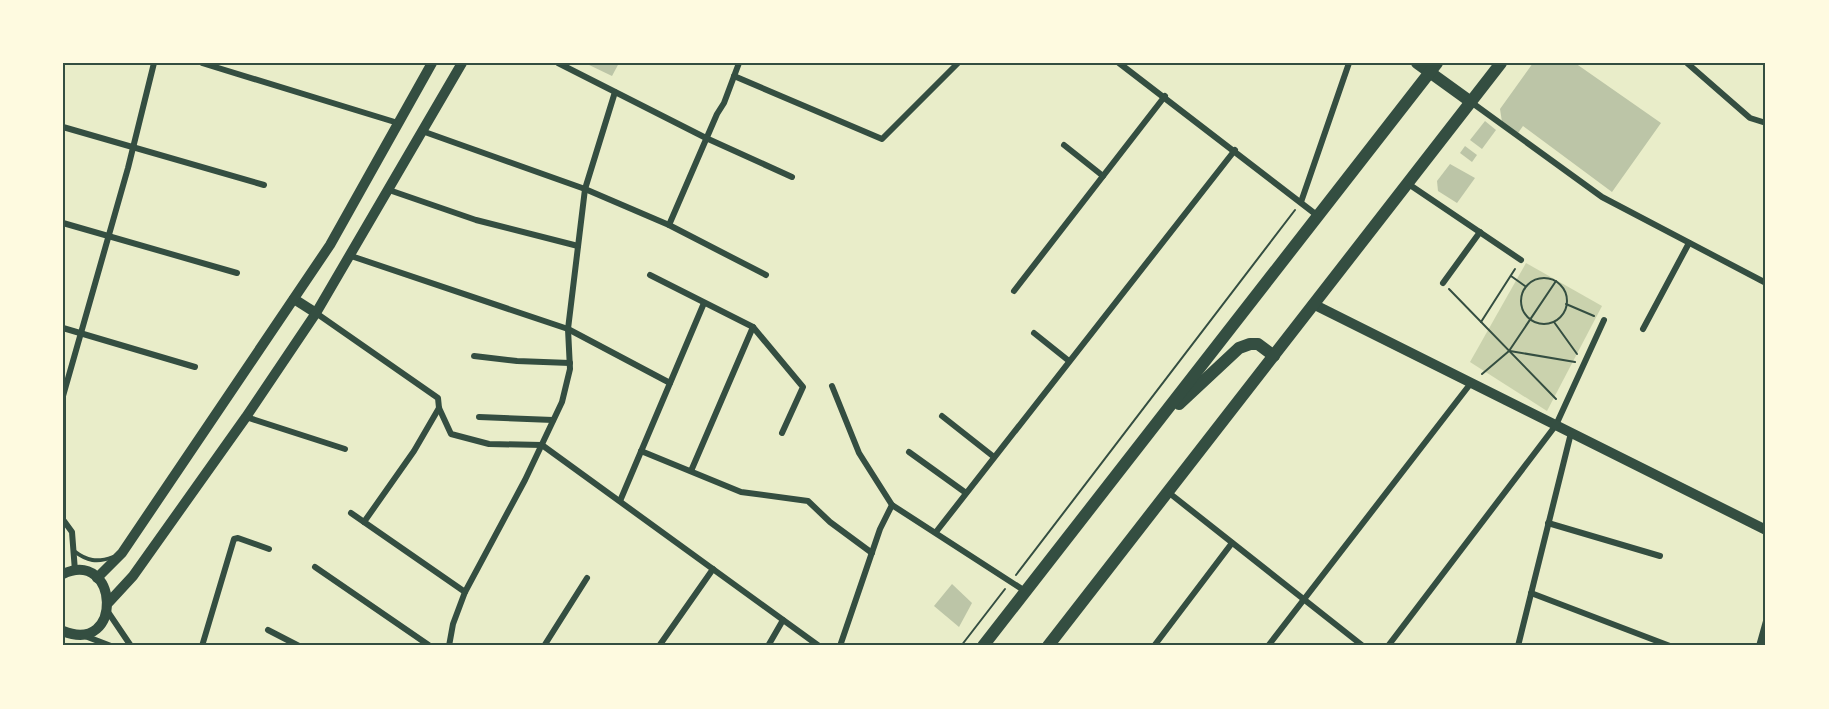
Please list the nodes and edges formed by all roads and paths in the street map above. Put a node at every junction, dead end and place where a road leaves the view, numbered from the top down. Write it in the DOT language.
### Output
graph roads {
  1 [pos="153,63"];
  2 [pos="202,63"];
  3 [pos="432,63"];
  4 [pos="462,63"];
  5 [pos="558,63"];
  6 [pos="739,63"];
  7 [pos="958,63"];
  8 [pos="1119,63"];
  9 [pos="1349,63"];
  10 [pos="1417,63"];
  11 [pos="1501,63"];
  12 [pos="1687,63"];
  13 [pos="1702,63"];
  14 [pos="1434,68"];
  15 [pos="1697,70"];
  16 [pos="734,76"];
  17 [pos="615,92"];
  18 [pos="1165,96"];
  19 [pos="1471,102"];
  20 [pos="398,123"];
  21 [pos="1766,123"];
  22 [pos="63,127"];
  23 [pos="422,131"];
  24 [pos="706,138"];
  25 [pos="1064,145"];
  26 [pos="134,147"];
  27 [pos="1234,150"];
  28 [pos="1103,176"];
  29 [pos="792,177"];
  30 [pos="1407,183"];
  31 [pos="264,185"];
  32 [pos="585,189"];
  33 [pos="389,190"];
  34 [pos="1301,202"];
  35 [pos="1318,216"];
  36 [pos="63,223"];
  37 [pos="669,225"];
  38 [pos="1479,232"];
  39 [pos="109,237"];
  40 [pos="1689,243"];
  41 [pos="578,246"];
  42 [pos="351,256"];
  43 [pos="1521,260"];
  44 [pos="237,273"];
  45 [pos="650,275"];
  46 [pos="766,275"];
  47 [pos="1511,276"];
  48 [pos="1556,281"];
  49 [pos="1443,283"];
  50 [pos="1766,283"];
  51 [pos="1525,286"];
  52 [pos="1014,291"];
  53 [pos="294,299"];
  54 [pos="704,303"];
  55 [pos="1313,304"];
  56 [pos="1566,304"];
  57 [pos="316,313"];
  58 [pos="1530,319"];
  59 [pos="1604,320"];
  60 [pos="1553,321"];
  61 [pos="1481,322"];
  62 [pos="753,327"];
  63 [pos="63,328"];
  64 [pos="568,329"];
  65 [pos="1642,329"];
  66 [pos="81,333"];
  67 [pos="1034,333"];
  68 [pos="1509,351"];
  69 [pos="474,356"];
  70 [pos="1274,356"];
  71 [pos="1069,361"];
  72 [pos="570,363"];
  73 [pos="1584,364"];
  74 [pos="195,368"];
  75 [pos="670,383"];
  76 [pos="1472,383"];
  77 [pos="832,386"];
  78 [pos="439,408"];
  79 [pos="1564,408"];
  80 [pos="942,416"];
  81 [pos="246,417"];
  82 [pos="479,417"];
  83 [pos="554,420"];
  84 [pos="1556,425"];
  85 [pos="64,426"];
  86 [pos="1152,430"];
  87 [pos="782,433"];
  88 [pos="1571,433"];
  89 [pos="542,445"];
  90 [pos="345,449"];
  91 [pos="641,451"];
  92 [pos="909,452"];
  93 [pos="994,457"];
  94 [pos="691,471"];
  95 [pos="1167,492"];
  96 [pos="966,494"];
  97 [pos="620,501"];
  98 [pos="892,505"];
  99 [pos="351,513"];
  100 [pos="63,522"];
  101 [pos="364,522"];
  102 [pos="1548,523"];
  103 [pos="1766,530"];
  104 [pos="936,532"];
  105 [pos="1232,543"];
  106 [pos="269,549"];
  107 [pos="74,551"];
  108 [pos="122,553"];
  109 [pos="872,553"];
  110 [pos="1660,556"];
  111 [pos="315,567"];
  112 [pos="713,569"];
  113 [pos="75,571"];
  114 [pos="63,574"];
  115 [pos="97,578"];
  116 [pos="587,578"];
  117 [pos="1011,581"];
  118 [pos="1026,591"];
  119 [pos="465,592"];
  120 [pos="1531,593"];
  121 [pos="1304,599"];
  122 [pos="108,607"];
  123 [pos="783,620"];
  124 [pos="1766,621"];
  125 [pos="268,630"];
  126 [pos="63,631"];
  127 [pos="81,634"];
  128 [pos="111,646"];
  129 [pos="131,646"];
  130 [pos="202,646"];
  131 [pos="299,646"];
  132 [pos="430,646"];
  133 [pos="449,646"];
  134 [pos="544,646"];
  135 [pos="659,646"];
  136 [pos="768,646"];
  137 [pos="819,646"];
  138 [pos="840,646"];
  139 [pos="961,646"];
  140 [pos="983,646"];
  141 [pos="1048,646"];
  142 [pos="1154,646"];
  143 [pos="1268,646"];
  144 [pos="1363,646"];
  145 [pos="1388,646"];
  146 [pos="1518,646"];
  147 [pos="1670,646"];
  148 [pos="1759,646"];
  1 -- 26 [label="street"];
  2 -- 20 [label="street"];
  3 -- 20 [label="main road"];
  4 -- 23 [label="main road"];
  5 -- 17 [label="street"];
  6 -- 16 [label="street"];
  7 -- 16 [label="street"];
  8 -- 18 [label="street"];
  9 -- 34 [label="street"];
  10 -- 14 [label="main road"];
  11 -- 19 [label="main road"];
  12 -- 15 [label="street"];
  13 -- 15 [label="street"];
  14 -- 19 [label="main road"];
  14 -- 35 [label="main road"];
  15 -- 21 [label="street"];
  16 -- 24 [label="street"];
  17 -- 24 [label="street"];
  17 -- 32 [label="street"];
  18 -- 27 [label="street"];
  18 -- 28 [label="street"];
  19 -- 30 [label="main road"];
  19 -- 40 [label="street"];
  20 -- 53 [label="main road"];
  22 -- 26 [label="street"];
  23 -- 32 [label="street"];
  23 -- 33 [label="main road"];
  24 -- 29 [label="street"];
  24 -- 37 [label="street"];
  25 -- 28 [label="street"];
  26 -- 31 [label="street"];
  26 -- 39 [label="street"];
  27 -- 34 [label="street"];
  27 -- 71 [label="street"];
  28 -- 52 [label="street"];
  30 -- 38 [label="street"];
  30 -- 55 [label="main road"];
  32 -- 37 [label="street"];
  32 -- 41 [label="street"];
  33 -- 41 [label="street"];
  33 -- 42 [label="main road"];
  34 -- 35 [label="street"];
  34 -- 117 [label="path"];
  35 -- 86 [label="main road"];
  36 -- 39 [label="street"];
  37 -- 46 [label="street"];
  38 -- 43 [label="street"];
  38 -- 49 [label="street"];
  39 -- 44 [label="street"];
  39 -- 66 [label="street"];
  40 -- 50 [label="street"];
  40 -- 65 [label="street"];
  41 -- 64 [label="street"];
  42 -- 57 [label="main road"];
  42 -- 64 [label="street"];
  43 -- 47 [label="path"];
  45 -- 54 [label="street"];
  47 -- 51 [label="path"];
  47 -- 61 [label="path"];
  48 -- 51 [label="path"];
  48 -- 56 [label="path"];
  48 -- 58 [label="path"];
  49 -- 61 [label="path"];
  51 -- 58 [label="path"];
  53 -- 57 [label="main road"];
  53 -- 108 [label="main road"];
  54 -- 62 [label="street"];
  54 -- 75 [label="street"];
  55 -- 70 [label="main road"];
  55 -- 76 [label="main road"];
  56 -- 59 [label="path"];
  56 -- 60 [label="path"];
  57 -- 78 [label="street"];
  57 -- 81 [label="main road"];
  58 -- 60 [label="path"];
  58 -- 68 [label="path"];
  59 -- 73 [label="street"];
  60 -- 73 [label="path"];
  61 -- 68 [label="path"];
  62 -- 87 [label="street"];
  62 -- 94 [label="street"];
  63 -- 66 [label="street"];
  64 -- 72 [label="street"];
  64 -- 75 [label="street"];
  66 -- 74 [label="street"];
  66 -- 85 [label="street"];
  67 -- 71 [label="street"];
  68 -- 73 [label="path"];
  68 -- 76 [label="path"];
  68 -- 79 [label="path"];
  69 -- 72 [label="street"];
  70 -- 86 [label="main road"];
  70 -- 95 [label="main road"];
  71 -- 93 [label="street"];
  72 -- 83 [label="street"];
  73 -- 79 [label="street"];
  75 -- 91 [label="street"];
  76 -- 84 [label="main road"];
  76 -- 121 [label="street"];
  77 -- 98 [label="street"];
  78 -- 89 [label="street"];
  78 -- 101 [label="street"];
  79 -- 84 [label="street"];
  80 -- 93 [label="street"];
  81 -- 90 [label="street"];
  81 -- 122 [label="main road"];
  82 -- 83 [label="street"];
  83 -- 89 [label="street"];
  84 -- 88 [label="main road"];
  84 -- 145 [label="street"];
  85 -- 100 [label="street"];
  86 -- 118 [label="main road"];
  88 -- 102 [label="street"];
  88 -- 103 [label="main road"];
  89 -- 97 [label="street"];
  89 -- 119 [label="street"];
  91 -- 94 [label="street"];
  91 -- 97 [label="street"];
  92 -- 96 [label="street"];
  93 -- 96 [label="street"];
  94 -- 109 [label="street"];
  95 -- 105 [label="street"];
  95 -- 141 [label="main road"];
  96 -- 104 [label="street"];
  97 -- 112 [label="street"];
  98 -- 104 [label="street"];
  98 -- 109 [label="street"];
  99 -- 101 [label="street"];
  100 -- 107 [label="street"];
  101 -- 119 [label="street"];
  102 -- 110 [label="street"];
  102 -- 120 [label="street"];
  104 -- 117 [label="street"];
  105 -- 121 [label="street"];
  105 -- 142 [label="street"];
  106 -- 130 [label="street"];
  107 -- 108 [label="lane"];
  107 -- 113 [label="street"];
  108 -- 115 [label="main road"];
  109 -- 138 [label="street"];
  111 -- 132 [label="street"];
  112 -- 123 [label="street"];
  112 -- 135 [label="street"];
  113 -- 114 [label="main road"];
  113 -- 115 [label="main road"];
  115 -- 122 [label="main road"];
  116 -- 134 [label="street"];
  117 -- 118 [label="street"];
  117 -- 139 [label="path"];
  118 -- 140 [label="main road"];
  119 -- 133 [label="street"];
  120 -- 146 [label="street"];
  120 -- 147 [label="street"];
  121 -- 143 [label="street"];
  121 -- 144 [label="street"];
  122 -- 127 [label="main road"];
  122 -- 129 [label="street"];
  123 -- 136 [label="street"];
  123 -- 137 [label="street"];
  124 -- 148 [label="street"];
  125 -- 131 [label="street"];
  126 -- 127 [label="main road"];
  127 -- 128 [label="street"];
}
